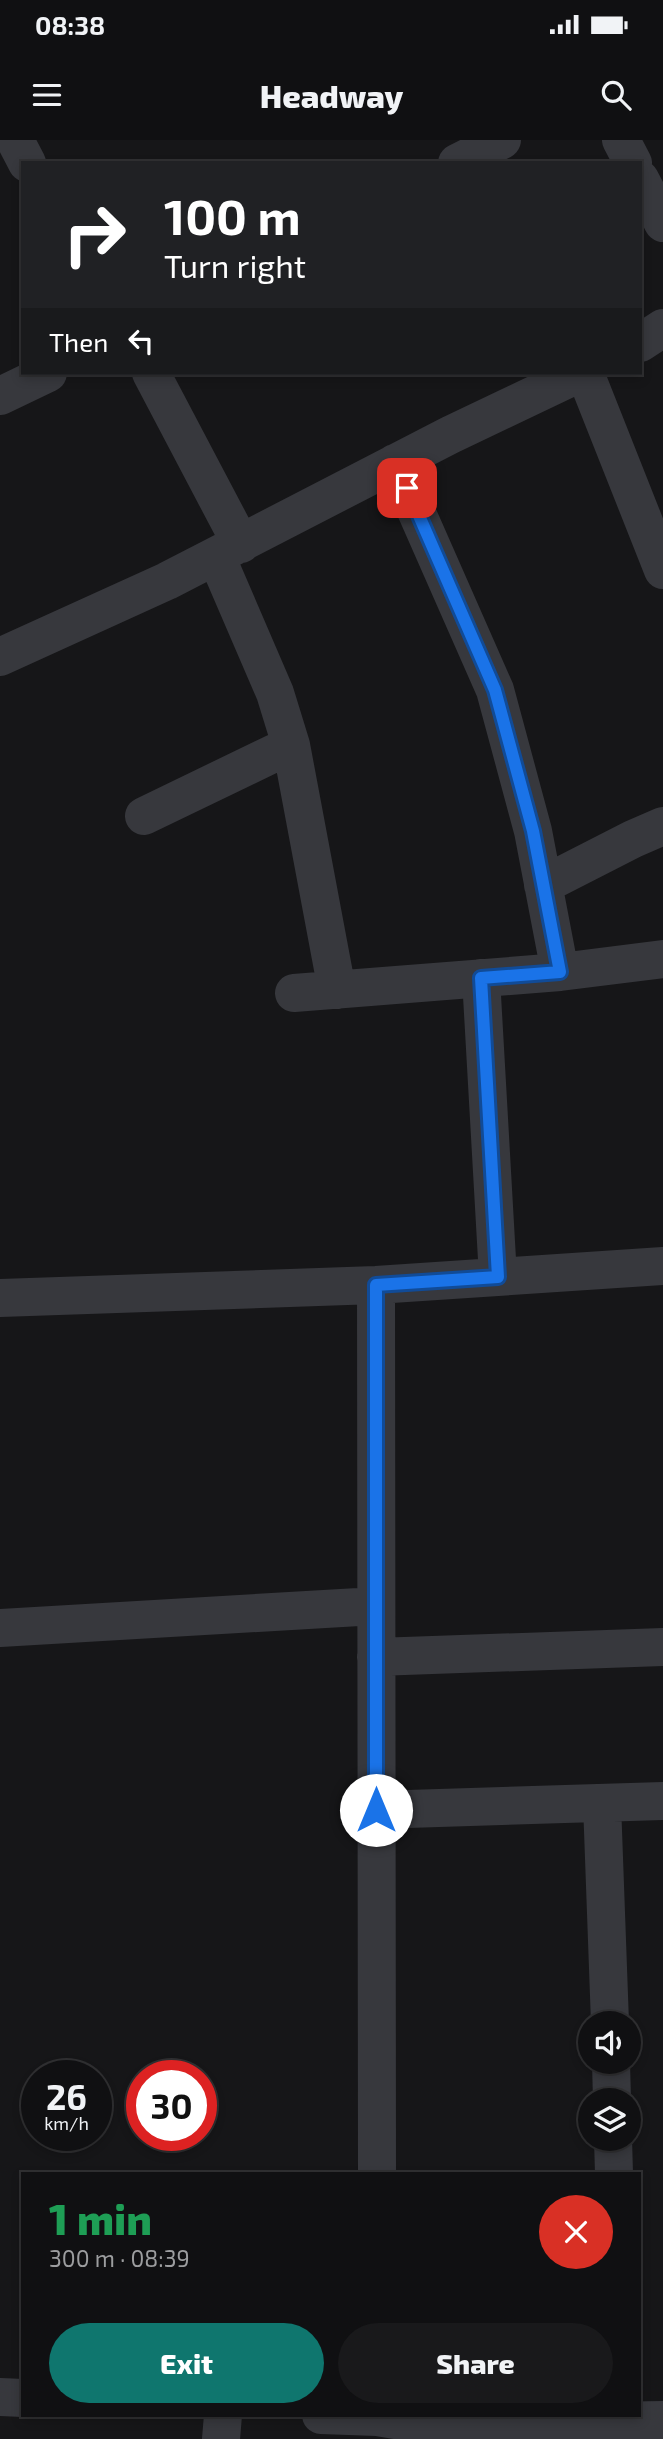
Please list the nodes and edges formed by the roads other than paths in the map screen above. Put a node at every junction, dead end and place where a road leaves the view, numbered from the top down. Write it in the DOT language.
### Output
graph roads {
  1 [pos="15,140"];
  2 [pos="502,140"];
  3 [pos="621,140"];
  4 [pos="26,161"];
  5 [pos="461,161"];
  6 [pos="632,161"];
  7 [pos="642,183"];
  8 [pos="663,223"];
  9 [pos="663,328"];
  10 [pos="642,342"];
  11 [pos="44,375"];
  12 [pos="152,375"];
  13 [pos="579,375"];
  14 [pos="584,375"];
  15 [pos="0,396"];
  16 [pos="396,463"];
  17 [pos="228,550"];
  18 [pos="663,570"];
  19 [pos="0,657"];
  20 [pos="290,745"];
  21 [pos="144,816"];
  22 [pos="663,826"];
  23 [pos="543,885"];
  24 [pos="663,959"];
  25 [pos="560,972"];
  26 [pos="481,978"];
  27 [pos="337,990"];
  28 [pos="294,993"];
  29 [pos="663,1266"];
  30 [pos="498,1277"];
  31 [pos="376,1285"];
  32 [pos="0,1298"];
  33 [pos="376,1606"];
  34 [pos="0,1628"];
  35 [pos="663,1647"];
  36 [pos="376,1657"];
  37 [pos="663,1801"];
  38 [pos="602,1803"];
  39 [pos="376,1810"];
  40 [pos="610,2011"];
  41 [pos="613,2151"];
  42 [pos="377,2172"];
  43 [pos="614,2172"];
  44 [pos="0,2397"];
  45 [pos="21,2398"];
  46 [pos="223,2417"];
  47 [pos="380,2417"];
  48 [pos="663,2420"];
  49 [pos="621,2425"];
  50 [pos="419,2431"];
  51 [pos="220,2439"];
  1 -- 4 [label="street"];
  2 -- 5 [label="street"];
  3 -- 6 [label="street"];
  7 -- 8 [label="street"];
  9 -- 10 [label="street"];
  11 -- 15 [label="street"];
  12 -- 17 [label="street"];
  13 -- 16 [label="street"];
  14 -- 18 [label="street"];
  16 -- 17 [label="street"];
  16 -- 23 [label="street"];
  17 -- 19 [label="street"];
  17 -- 20 [label="street"];
  20 -- 21 [label="street"];
  20 -- 27 [label="street"];
  22 -- 23 [label="street"];
  23 -- 25 [label="street"];
  24 -- 25 [label="street"];
  25 -- 26 [label="street"];
  26 -- 27 [label="street"];
  26 -- 30 [label="street"];
  27 -- 28 [label="street"];
  29 -- 30 [label="street"];
  30 -- 31 [label="street"];
  31 -- 32 [label="street"];
  31 -- 33 [label="street"];
  33 -- 34 [label="street"];
  33 -- 36 [label="street"];
  35 -- 36 [label="street"];
  36 -- 39 [label="street"];
  37 -- 38 [label="street"];
  38 -- 39 [label="street"];
  38 -- 40 [label="street"];
  39 -- 42 [label="street"];
  41 -- 43 [label="street"];
  44 -- 45 [label="street"];
  46 -- 51 [label="street"];
  47 -- 50 [label="street"];
  48 -- 49 [label="street"];
  49 -- 50 [label="street"];
}
